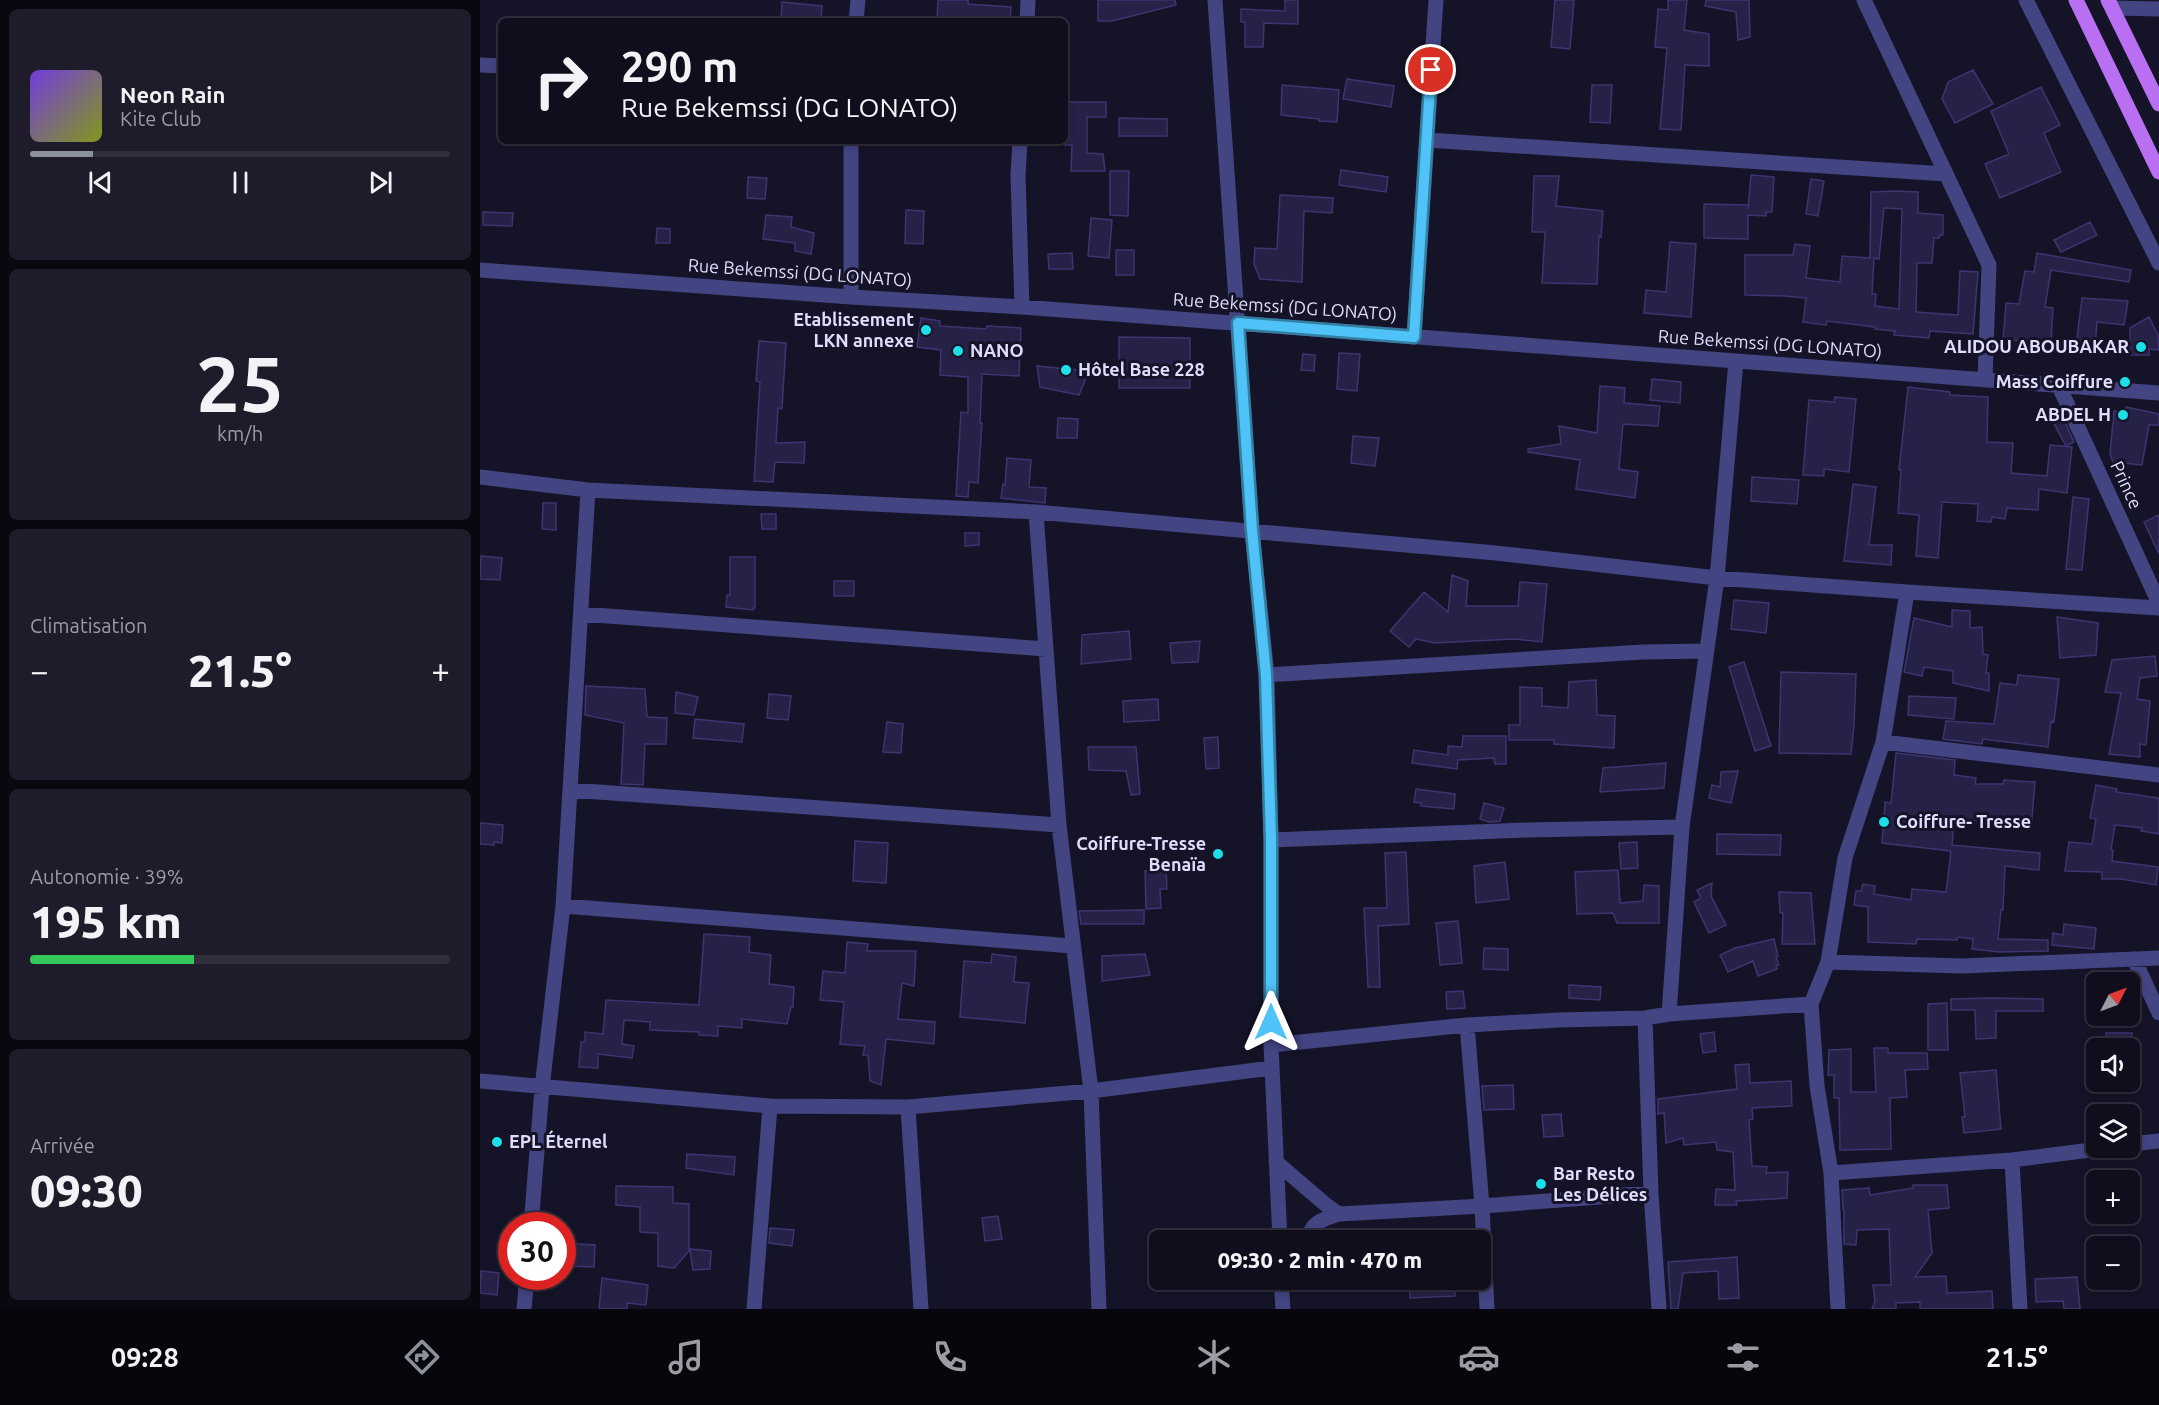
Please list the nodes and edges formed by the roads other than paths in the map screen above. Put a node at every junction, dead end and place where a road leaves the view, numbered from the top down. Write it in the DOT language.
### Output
graph roads {
  1 [pos="858,0"];
  2 [pos="1028,0"];
  3 [pos="1215,0"];
  4 [pos="1436,0"];
  5 [pos="1882,0"];
  6 [pos="2026,0"];
  7 [pos="2076,0"];
  8 [pos="1866,4"];
  9 [pos="2111,4"];
  10 [pos="2159,9"];
  11 [pos="856,18"];
  12 [pos="1027,18"];
  13 [pos="480,64"];
  14 [pos="498,66"];
  15 [pos="2159,104"];
  16 [pos="1427,141"];
  17 [pos="851,144"];
  18 [pos="1020,144"];
  19 [pos="2159,172"];
  20 [pos="1946,174"];
  21 [pos="2159,263"];
  22 [pos="480,270"];
  23 [pos="851,297"];
  24 [pos="1022,307"];
  25 [pos="1238,323"];
  26 [pos="1414,337"];
  27 [pos="1736,362"];
  28 [pos="1985,378"];
  29 [pos="2058,384"];
  30 [pos="2159,393"];
  31 [pos="480,477"];
  32 [pos="588,490"];
  33 [pos="1035,512"];
  34 [pos="1252,530"];
  35 [pos="1718,578"];
  36 [pos="1907,592"];
  37 [pos="2159,603"];
  38 [pos="2159,608"];
  39 [pos="581,614"];
  40 [pos="1046,649"];
  41 [pos="1707,651"];
  42 [pos="1266,675"];
  43 [pos="1883,742"];
  44 [pos="2159,775"];
  45 [pos="570,790"];
  46 [pos="1059,825"];
  47 [pos="1682,828"];
  48 [pos="1271,840"];
  49 [pos="563,906"];
  50 [pos="1072,946"];
  51 [pos="2159,958"];
  52 [pos="2134,959"];
  53 [pos="1828,962"];
  54 [pos="1811,1004"];
  55 [pos="2159,1013"];
  56 [pos="1669,1014"];
  57 [pos="1646,1018"];
  58 [pos="1467,1025"];
  59 [pos="1271,1045"];
  60 [pos="1272,1068"];
  61 [pos="480,1081"];
  62 [pos="542,1088"];
  63 [pos="1091,1091"];
  64 [pos="770,1106"];
  65 [pos="908,1107"];
  66 [pos="2159,1141"];
  67 [pos="2140,1143"];
  68 [pos="2086,1151"];
  69 [pos="2012,1160"];
  70 [pos="1276,1161"];
  71 [pos="1831,1173"];
  72 [pos="1651,1193"];
  73 [pos="1482,1206"];
  74 [pos="532,1212"];
  75 [pos="1339,1214"];
  76 [pos="1279,1230"];
  77 [pos="1312,1230"];
  78 [pos="526,1290"];
  79 [pos="1283,1290"];
  80 [pos="525,1309"];
  81 [pos="754,1309"];
  82 [pos="921,1309"];
  83 [pos="1099,1309"];
  84 [pos="1283,1309"];
  85 [pos="1487,1309"];
  86 [pos="1659,1309"];
  87 [pos="1838,1309"];
  88 [pos="2020,1309"];
  1 -- 11 [label="street"];
  2 -- 12 [label="street"];
  3 -- 25 [label="street"];
  4 -- 16 [label="street"];
  5 -- 8 [label="street"];
  6 -- 21 [label="street"];
  7 -- 19 [label="main road"];
  8 -- 20 [label="street"];
  9 -- 10 [label="street"];
  9 -- 15 [label="main road"];
  13 -- 14 [label="street"];
  16 -- 20 [label="street"];
  16 -- 26 [label="street"];
  17 -- 23 [label="street"];
  18 -- 24 [label="street"];
  20 -- 28 [label="street"];
  22 -- 23 [label="street, Rue Bekemssi (DG LONATO)"];
  23 -- 24 [label="street, Rue Bekemssi (DG LONATO)"];
  24 -- 25 [label="street, Rue Bekemssi (DG LONATO)"];
  25 -- 26 [label="street, Rue Bekemssi (DG LONATO)"];
  25 -- 34 [label="street"];
  26 -- 27 [label="street, Rue Bekemssi (DG LONATO)"];
  27 -- 28 [label="street, Rue Bekemssi (DG LONATO)"];
  27 -- 35 [label="street"];
  28 -- 29 [label="street, Rue Bekemssi (DG LONATO)"];
  29 -- 30 [label="street, Rue Bekemssi (DG LONATO)"];
  29 -- 37 [label="street, Prince"];
  31 -- 32 [label="street"];
  32 -- 33 [label="street"];
  32 -- 39 [label="street"];
  33 -- 34 [label="street"];
  33 -- 40 [label="street"];
  34 -- 35 [label="street"];
  34 -- 42 [label="street"];
  35 -- 36 [label="street"];
  35 -- 41 [label="street"];
  36 -- 38 [label="street"];
  36 -- 43 [label="street"];
  39 -- 40 [label="street"];
  39 -- 45 [label="street"];
  40 -- 46 [label="street"];
  41 -- 42 [label="street"];
  41 -- 47 [label="street"];
  42 -- 48 [label="street"];
  43 -- 44 [label="street"];
  43 -- 53 [label="street"];
  45 -- 46 [label="street"];
  45 -- 49 [label="street"];
  46 -- 50 [label="street"];
  47 -- 48 [label="street"];
  47 -- 56 [label="street"];
  48 -- 59 [label="street"];
  49 -- 50 [label="street"];
  49 -- 62 [label="street"];
  50 -- 63 [label="street"];
  51 -- 52 [label="street"];
  52 -- 53 [label="street"];
  52 -- 55 [label="street"];
  53 -- 54 [label="street"];
  54 -- 56 [label="street"];
  54 -- 71 [label="street"];
  56 -- 57 [label="street"];
  57 -- 58 [label="street"];
  57 -- 72 [label="street"];
  58 -- 59 [label="street"];
  58 -- 73 [label="street"];
  59 -- 60 [label="street"];
  60 -- 63 [label="street"];
  60 -- 70 [label="street"];
  61 -- 62 [label="street"];
  62 -- 64 [label="street"];
  62 -- 74 [label="street"];
  63 -- 65 [label="street"];
  63 -- 83 [label="street"];
  64 -- 65 [label="street"];
  64 -- 81 [label="street"];
  65 -- 82 [label="street"];
  66 -- 67 [label="street"];
  68 -- 69 [label="street"];
  69 -- 71 [label="street"];
  69 -- 88 [label="street"];
  70 -- 75 [label="street"];
  70 -- 76 [label="street"];
  71 -- 87 [label="street"];
  72 -- 73 [label="street"];
  72 -- 86 [label="street"];
  73 -- 75 [label="street"];
  73 -- 85 [label="street"];
  75 -- 77 [label="street"];
  78 -- 80 [label="street"];
  79 -- 84 [label="street"];
}
